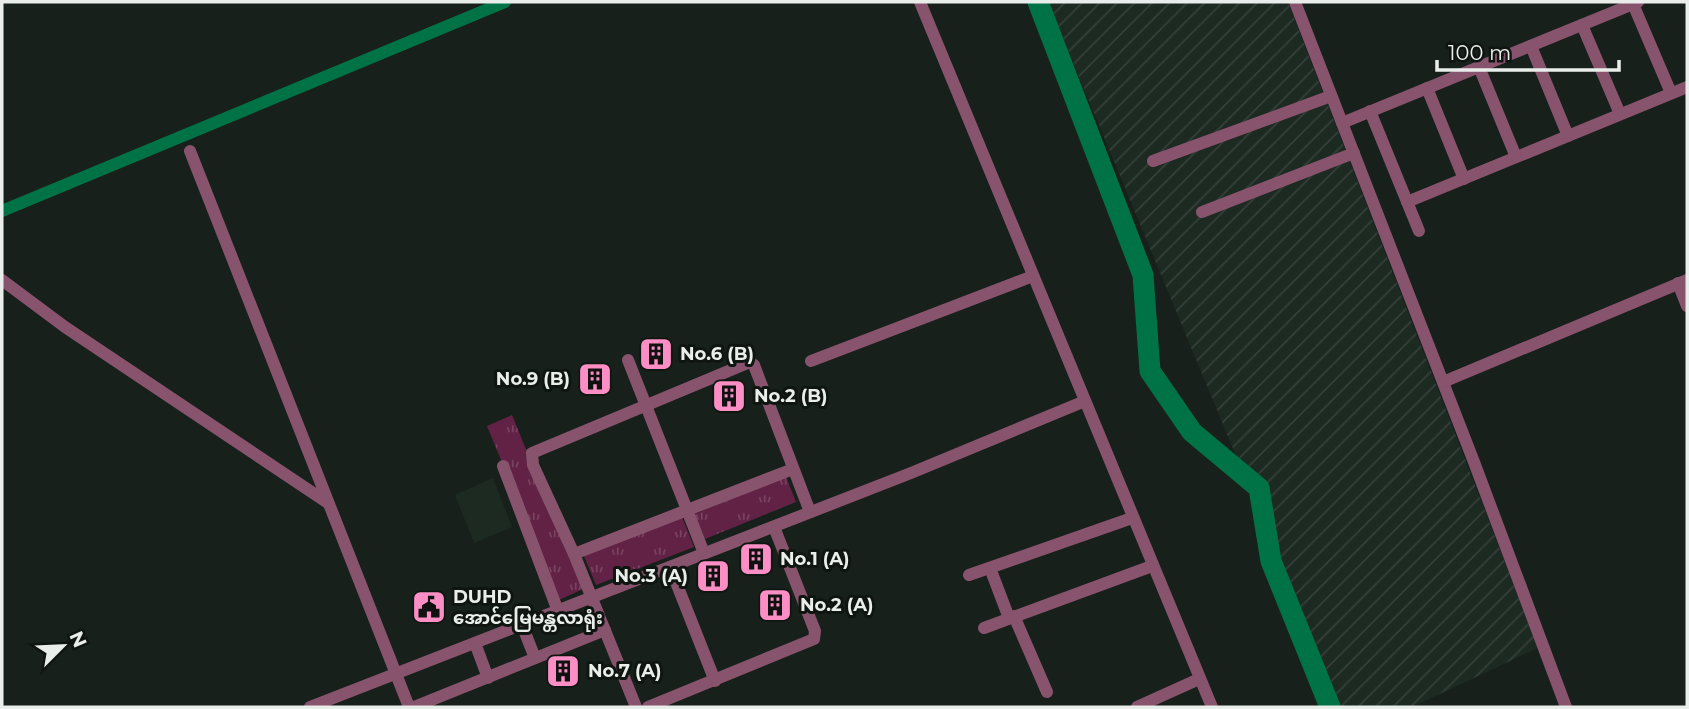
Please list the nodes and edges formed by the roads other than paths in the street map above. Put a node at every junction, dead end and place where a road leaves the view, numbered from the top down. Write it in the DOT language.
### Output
graph roads {
  1 [pos="920,2"];
  2 [pos="1295,2"];
  3 [pos="1636,3"];
  4 [pos="1582,24"];
  5 [pos="1531,46"];
  6 [pos="1479,67"];
  7 [pos="1687,87"];
  8 [pos="1427,88"];
  9 [pos="1671,93"];
  10 [pos="1331,96"];
  11 [pos="1370,111"];
  12 [pos="1620,114"];
  13 [pos="1342,123"];
  14 [pos="1568,136"];
  15 [pos="190,151"];
  16 [pos="1354,153"];
  17 [pos="1516,157"];
  18 [pos="1153,160"];
  19 [pos="1464,178"];
  20 [pos="1407,202"];
  21 [pos="1202,212"];
  22 [pos="1419,231"];
  23 [pos="1033,276"];
  24 [pos="2,280"];
  25 [pos="1683,281"];
  26 [pos="1687,306"];
  27 [pos="628,360"];
  28 [pos="811,361"];
  29 [pos="1443,382"];
  30 [pos="1085,401"];
  31 [pos="646,405"];
  32 [pos="503,466"];
  33 [pos="793,469"];
  34 [pos="328,503"];
  35 [pos="686,509"];
  36 [pos="810,512"];
  37 [pos="1132,518"];
  38 [pos="774,527"];
  39 [pos="704,553"];
  40 [pos="574,554"];
  41 [pos="1152,566"];
  42 [pos="670,567"];
  43 [pos="990,568"];
  44 [pos="969,575"];
  45 [pos="592,598"];
  46 [pos="558,611"];
  47 [pos="1012,617"];
  48 [pos="523,625"];
  49 [pos="984,628"];
  50 [pos="605,631"];
  51 [pos="475,643"];
  52 [pos="535,658"];
  53 [pos="395,674"];
  54 [pos="488,678"];
  55 [pos="1199,679"];
  56 [pos="715,681"];
  57 [pos="1047,692"];
  58 [pos="310,707"];
  59 [pos="411,707"];
  60 [pos="636,707"];
  61 [pos="648,707"];
  62 [pos="1137,707"];
  63 [pos="1212,707"];
  64 [pos="1566,707"];
  1 -- 23 [label="street"];
  2 -- 10 [label="street"];
  3 -- 4 [label="street"];
  3 -- 9 [label="street"];
  4 -- 5 [label="street"];
  4 -- 12 [label="street"];
  5 -- 6 [label="street"];
  5 -- 14 [label="street"];
  6 -- 8 [label="street"];
  6 -- 17 [label="street"];
  7 -- 9 [label="street"];
  8 -- 11 [label="street"];
  8 -- 19 [label="street"];
  9 -- 12 [label="street"];
  10 -- 13 [label="street"];
  10 -- 18 [label="street"];
  11 -- 13 [label="street"];
  11 -- 20 [label="street"];
  12 -- 14 [label="street"];
  13 -- 16 [label="street"];
  14 -- 17 [label="street"];
  15 -- 34 [label="street"];
  16 -- 21 [label="street"];
  16 -- 29 [label="street"];
  17 -- 19 [label="street"];
  19 -- 20 [label="street"];
  20 -- 22 [label="street"];
  23 -- 28 [label="street"];
  23 -- 30 [label="street"];
  24 -- 34 [label="street"];
  25 -- 26 [label="street"];
  25 -- 29 [label="street"];
  27 -- 31 [label="street"];
  29 -- 64 [label="street"];
  30 -- 36 [label="street"];
  30 -- 37 [label="street"];
  31 -- 33 [label="street"];
  31 -- 35 [label="street"];
  31 -- 40 [label="street"];
  32 -- 46 [label="street"];
  33 -- 35 [label="street"];
  33 -- 36 [label="street"];
  34 -- 53 [label="street"];
  35 -- 39 [label="street"];
  35 -- 40 [label="street"];
  36 -- 38 [label="street"];
  37 -- 41 [label="street"];
  37 -- 43 [label="street"];
  38 -- 39 [label="street"];
  38 -- 56 [label="street"];
  39 -- 42 [label="street"];
  40 -- 45 [label="street"];
  41 -- 47 [label="street"];
  41 -- 55 [label="street"];
  42 -- 45 [label="street"];
  42 -- 56 [label="street"];
  43 -- 44 [label="street"];
  43 -- 47 [label="street"];
  45 -- 46 [label="street"];
  45 -- 50 [label="street"];
  46 -- 48 [label="street"];
  47 -- 49 [label="street"];
  47 -- 57 [label="street"];
  48 -- 51 [label="street"];
  48 -- 52 [label="street"];
  50 -- 52 [label="street"];
  50 -- 60 [label="street"];
  51 -- 53 [label="street"];
  51 -- 54 [label="street"];
  52 -- 54 [label="street"];
  53 -- 58 [label="street"];
  53 -- 59 [label="street"];
  54 -- 59 [label="street"];
  55 -- 62 [label="street"];
  55 -- 63 [label="street"];
  56 -- 61 [label="street"];
}
